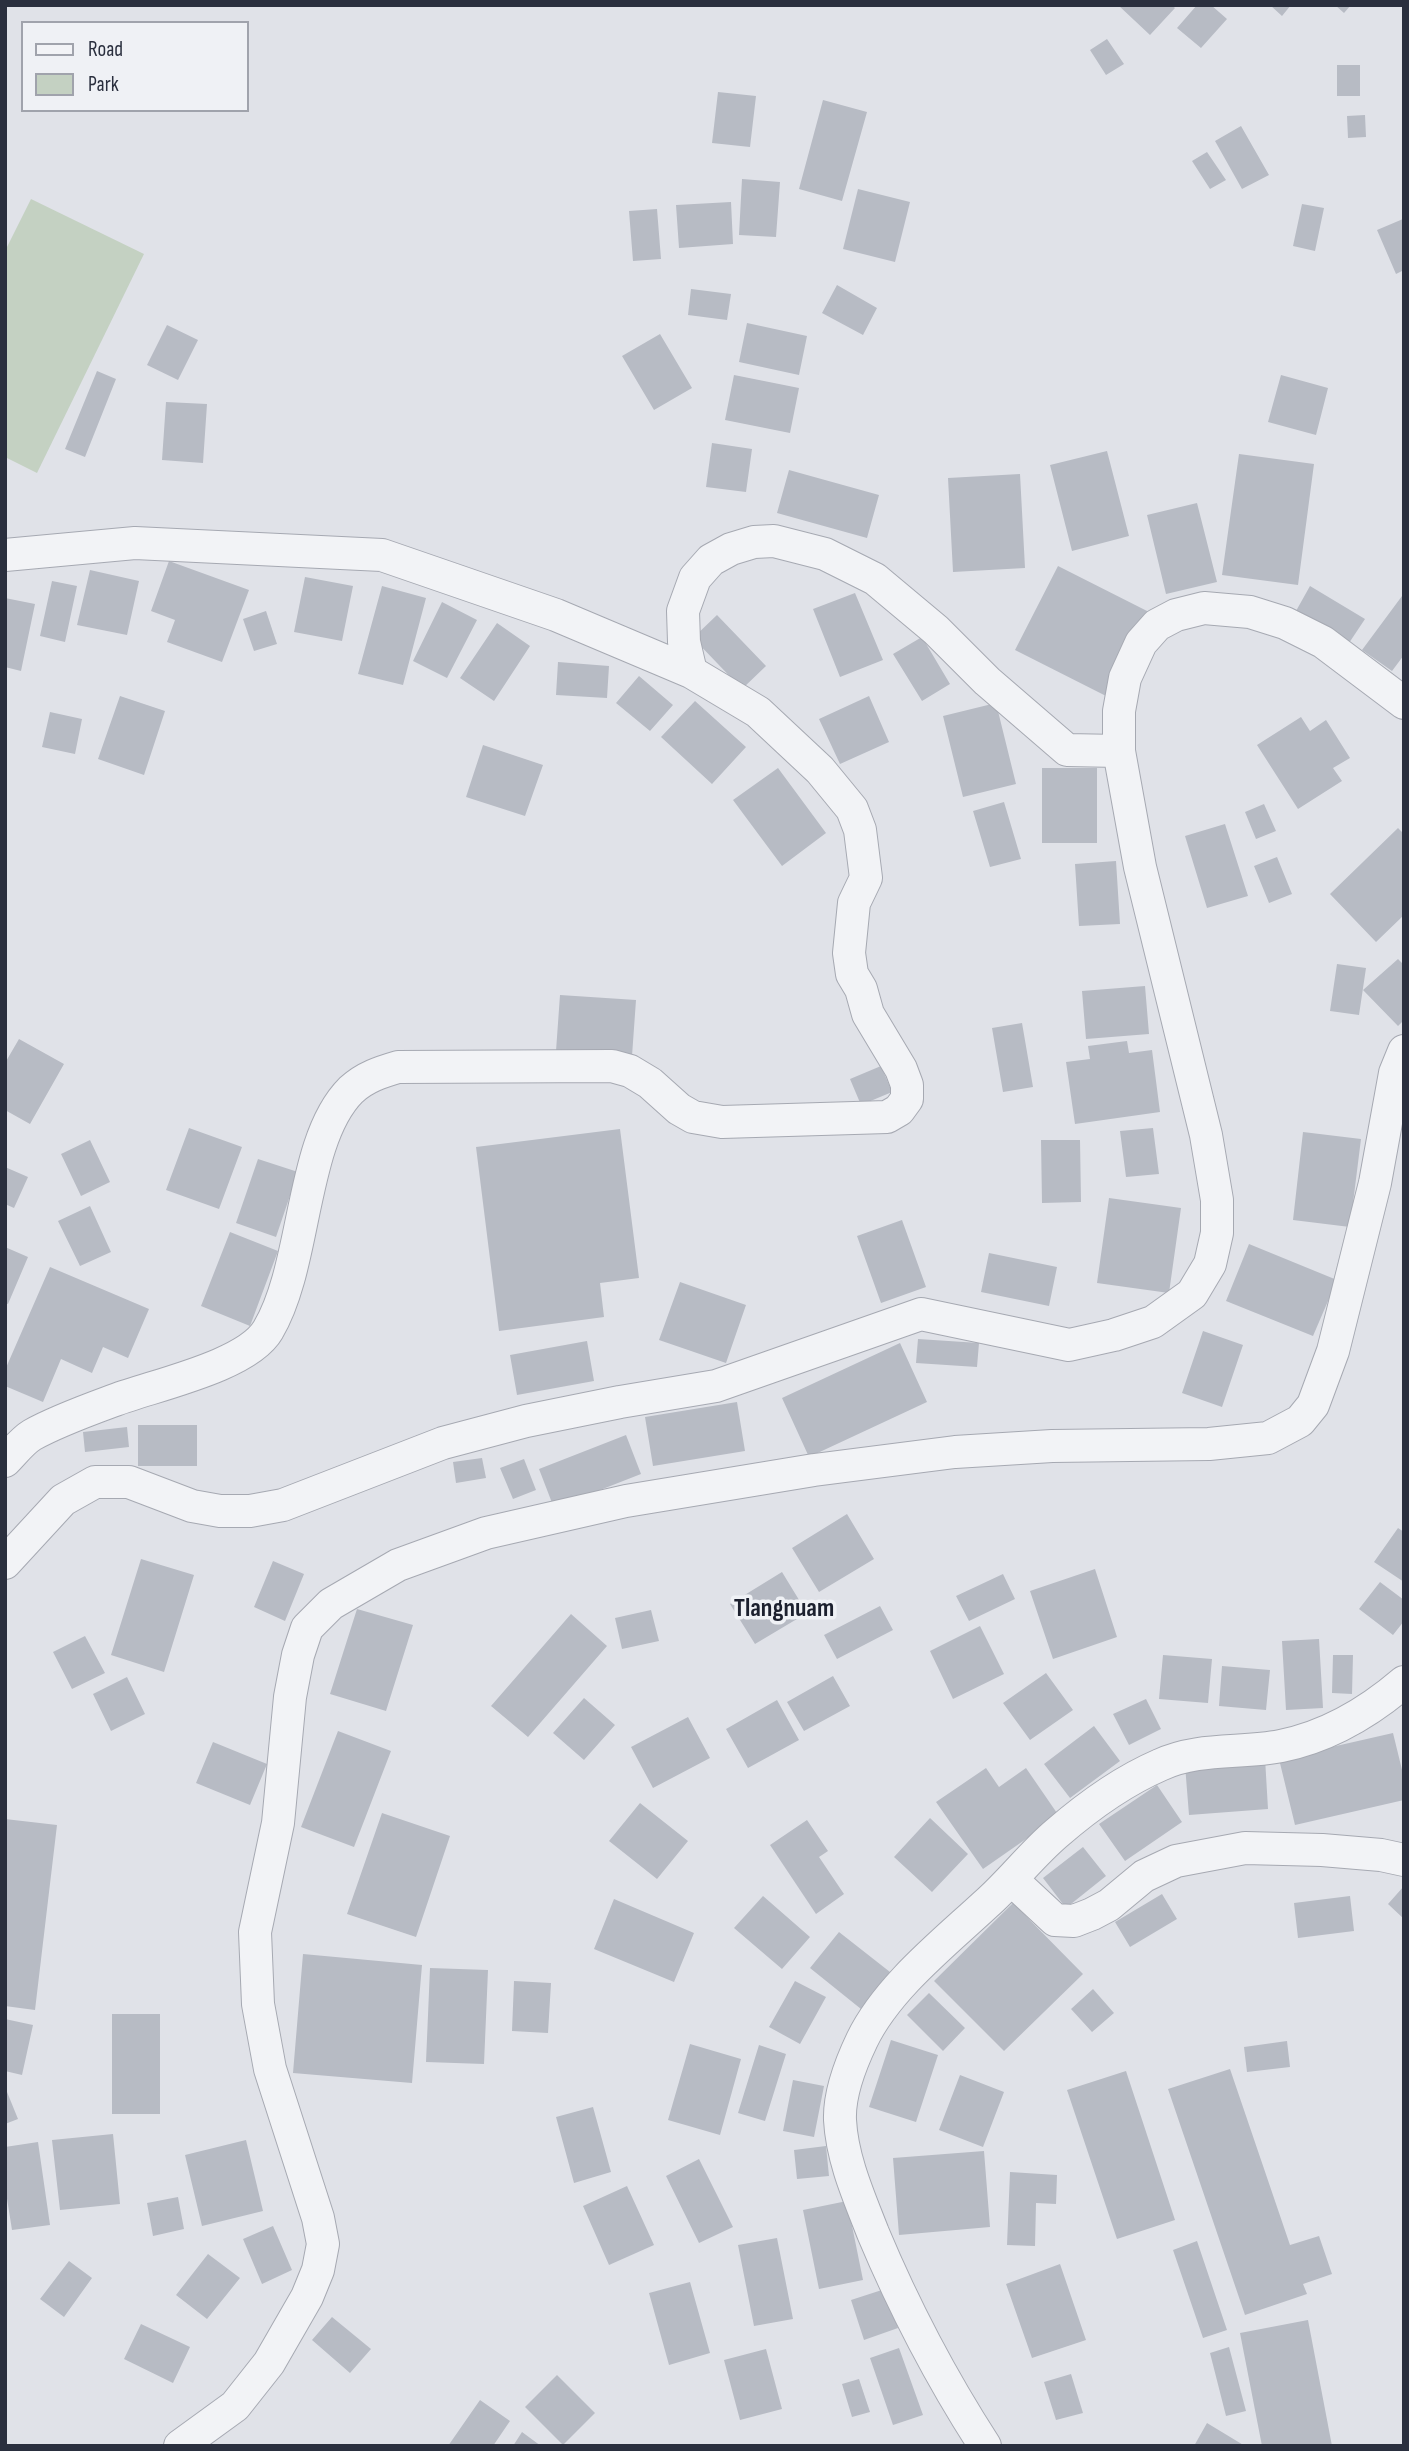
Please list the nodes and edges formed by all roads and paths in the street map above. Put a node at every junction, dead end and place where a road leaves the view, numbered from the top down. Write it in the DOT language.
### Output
graph roads {
  1 [pos="5,555"];
  2 [pos="691,672"];
  3 [pos="1404,703"];
  4 [pos="1119,751"];
  5 [pos="1404,1051"];
  6 [pos="5,1461"];
  7 [pos="5,1563"];
  8 [pos="1404,1682"];
  9 [pos="1404,1860"];
  10 [pos="1012,1880"];
  11 [pos="180,2446"];
  12 [pos="985,2446"];
  1 -- 2 [label="street"];
  2 -- 4 [label="street"];
  2 -- 6 [label="street"];
  3 -- 4 [label="street"];
  4 -- 7 [label="street"];
  5 -- 11 [label="street"];
  8 -- 10 [label="street"];
  9 -- 10 [label="street"];
  10 -- 12 [label="street"];
}
